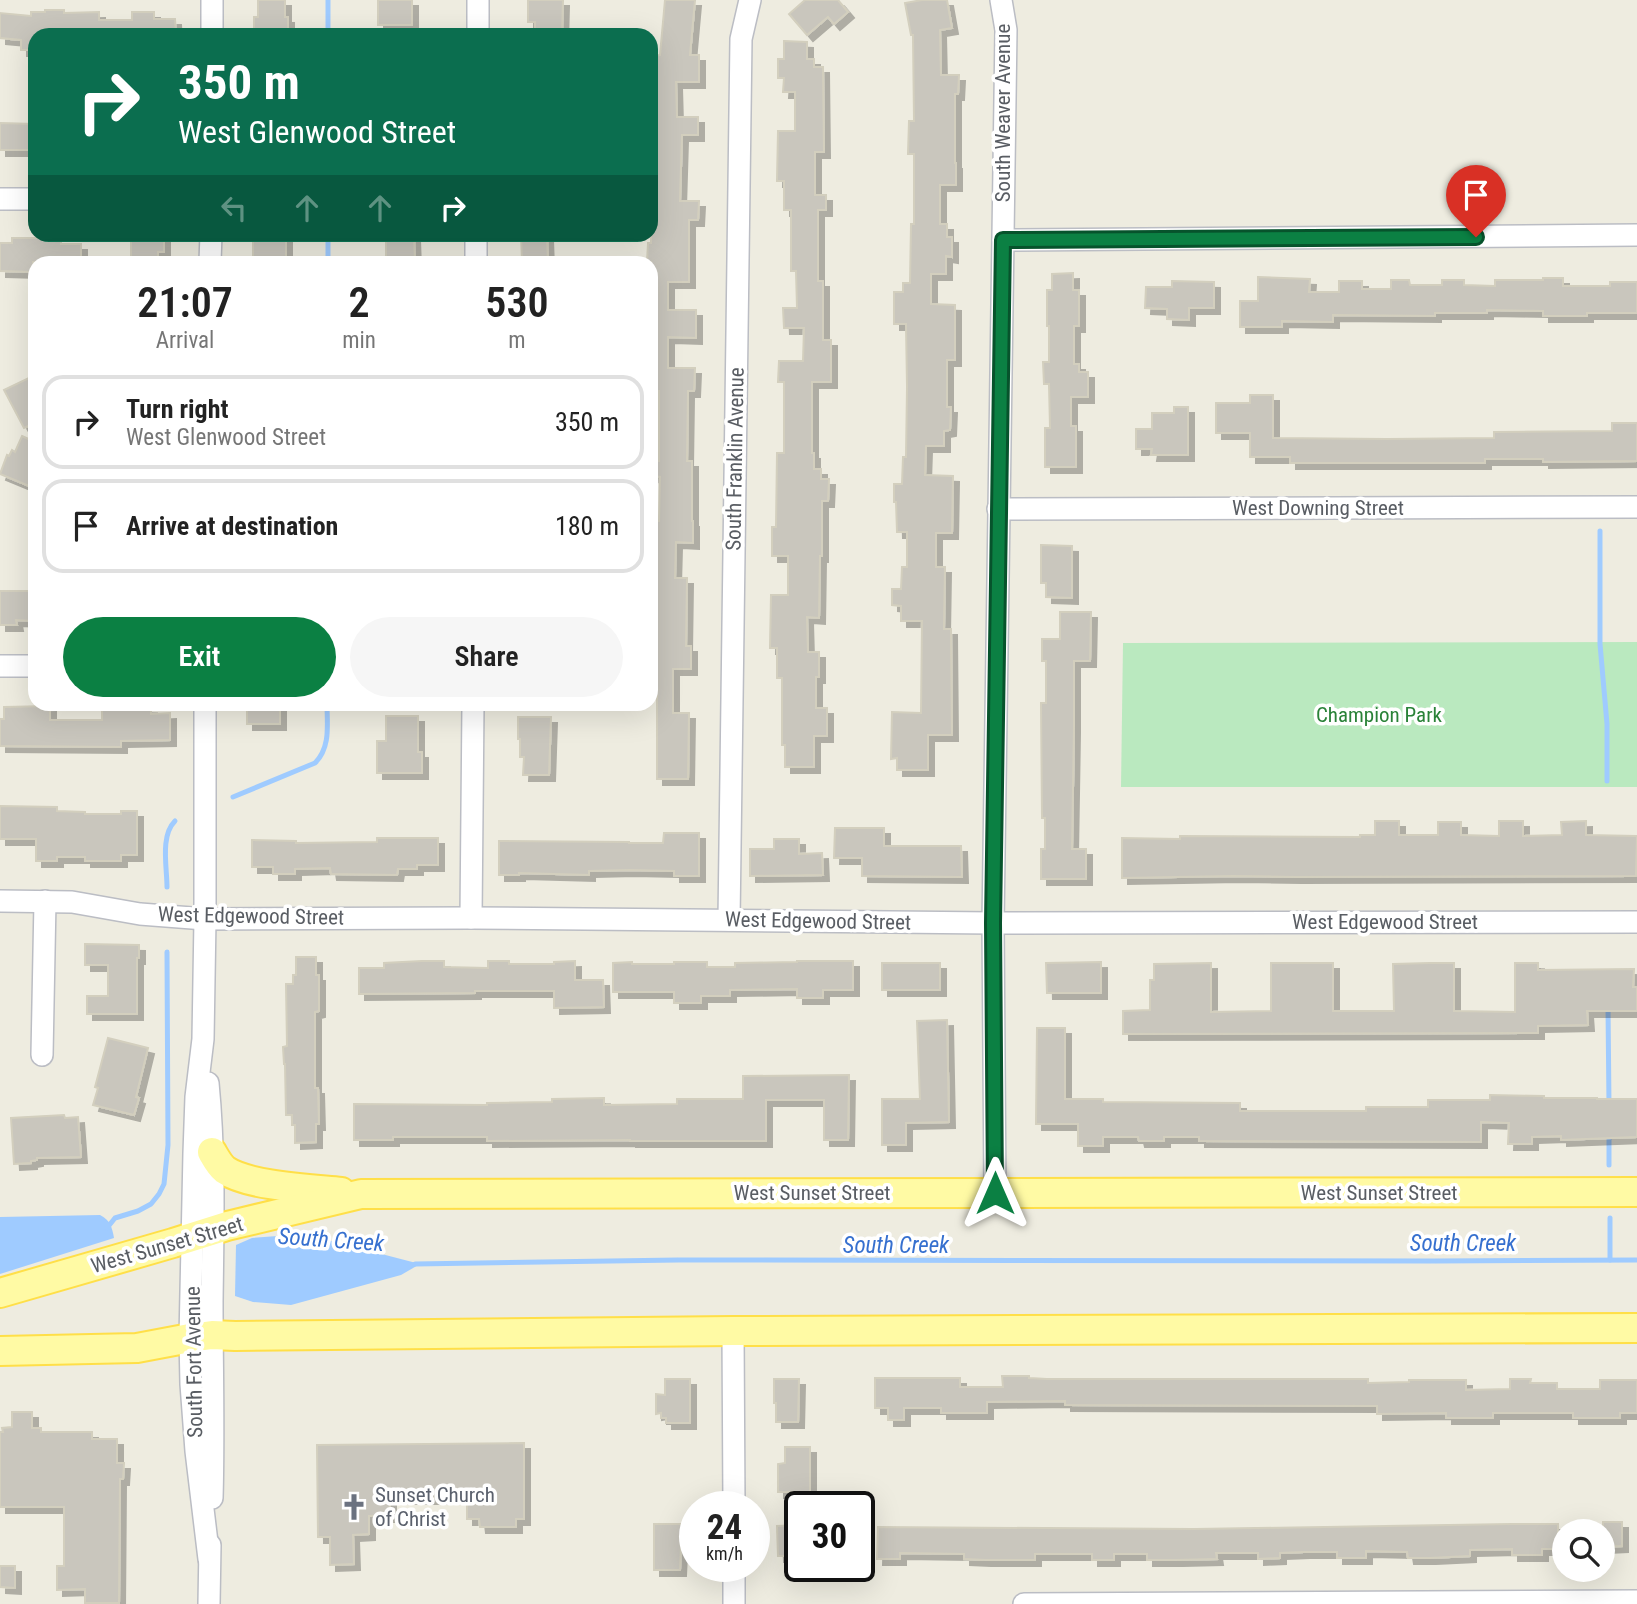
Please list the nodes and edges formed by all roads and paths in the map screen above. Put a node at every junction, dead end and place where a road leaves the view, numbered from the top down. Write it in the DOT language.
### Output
graph roads {
  1 [pos="212,0"];
  2 [pos="478,0"];
  3 [pos="750,0"];
  4 [pos="1001,0"];
  5 [pos="212,28"];
  6 [pos="478,28"];
  7 [pos="0,199"];
  8 [pos="28,199"];
  9 [pos="1637,235"];
  10 [pos="1003,240"];
  11 [pos="1637,507"];
  12 [pos="998,509"];
  13 [pos="0,666"];
  14 [pos="28,666"];
  15 [pos="205,711"];
  16 [pos="473,711"];
  17 [pos="0,901"];
  18 [pos="45,901"];
  19 [pos="471,918"];
  20 [pos="205,919"];
  21 [pos="729,920"];
  22 [pos="1637,922"];
  23 [pos="993,923"];
  24 [pos="203,1039"];
  25 [pos="42,1055"];
  26 [pos="212,1152"];
  27 [pos="1637,1192"];
  28 [pos="995,1193"];
  29 [pos="361,1194"];
  30 [pos="202,1234"];
  31 [pos="0,1293"];
  32 [pos="1637,1328"];
  33 [pos="733,1331"];
  34 [pos="201,1336"];
  35 [pos="0,1351"];
  36 [pos="734,1491"];
  37 [pos="734,1582"];
  38 [pos="1637,1601"];
  39 [pos="209,1604"];
  40 [pos="734,1604"];
  41 [pos="1024,1604"];
  42 [pos="1182,1604"];
  1 -- 5 [label="street"];
  2 -- 6 [label="street"];
  3 -- 21 [label="street, South Franklin Avenue"];
  4 -- 10 [label="street, South Weaver Avenue"];
  7 -- 8 [label="street"];
  9 -- 10 [label="street"];
  10 -- 12 [label="street, South Weaver Avenue"];
  11 -- 12 [label="street, West Downing Street"];
  12 -- 23 [label="street, South Weaver Avenue"];
  13 -- 14 [label="street"];
  15 -- 20 [label="street, South Fort Avenue"];
  16 -- 19 [label="street"];
  17 -- 18 [label="street, West Edgewood Street"];
  18 -- 20 [label="street, West Edgewood Street"];
  18 -- 25 [label="street"];
  19 -- 20 [label="street, West Edgewood Street"];
  19 -- 21 [label="street, West Edgewood Street"];
  20 -- 24 [label="street, South Fort Avenue"];
  21 -- 23 [label="street, West Edgewood Street"];
  22 -- 23 [label="street, West Edgewood Street"];
  23 -- 28 [label="street, South Weaver Avenue"];
  24 -- 26 [label="street, South Fort Avenue"];
  24 -- 30 [label="street, South Fort Avenue"];
  26 -- 29 [label="main road"];
  26 -- 30 [label="street, South Fort Avenue"];
  27 -- 28 [label="main road, West Sunset Street"];
  28 -- 29 [label="main road, West Sunset Street"];
  29 -- 30 [label="main road, West Sunset Street"];
  30 -- 31 [label="main road, West Sunset Street"];
  30 -- 34 [label="street, South Fort Avenue"];
  32 -- 33 [label="main road"];
  33 -- 34 [label="main road"];
  33 -- 36 [label="street"];
  34 -- 35 [label="main road"];
  34 -- 39 [label="street, South Fort Avenue"];
  37 -- 40 [label="street"];
  38 -- 42 [label="street"];
  41 -- 42 [label="street"];
}
